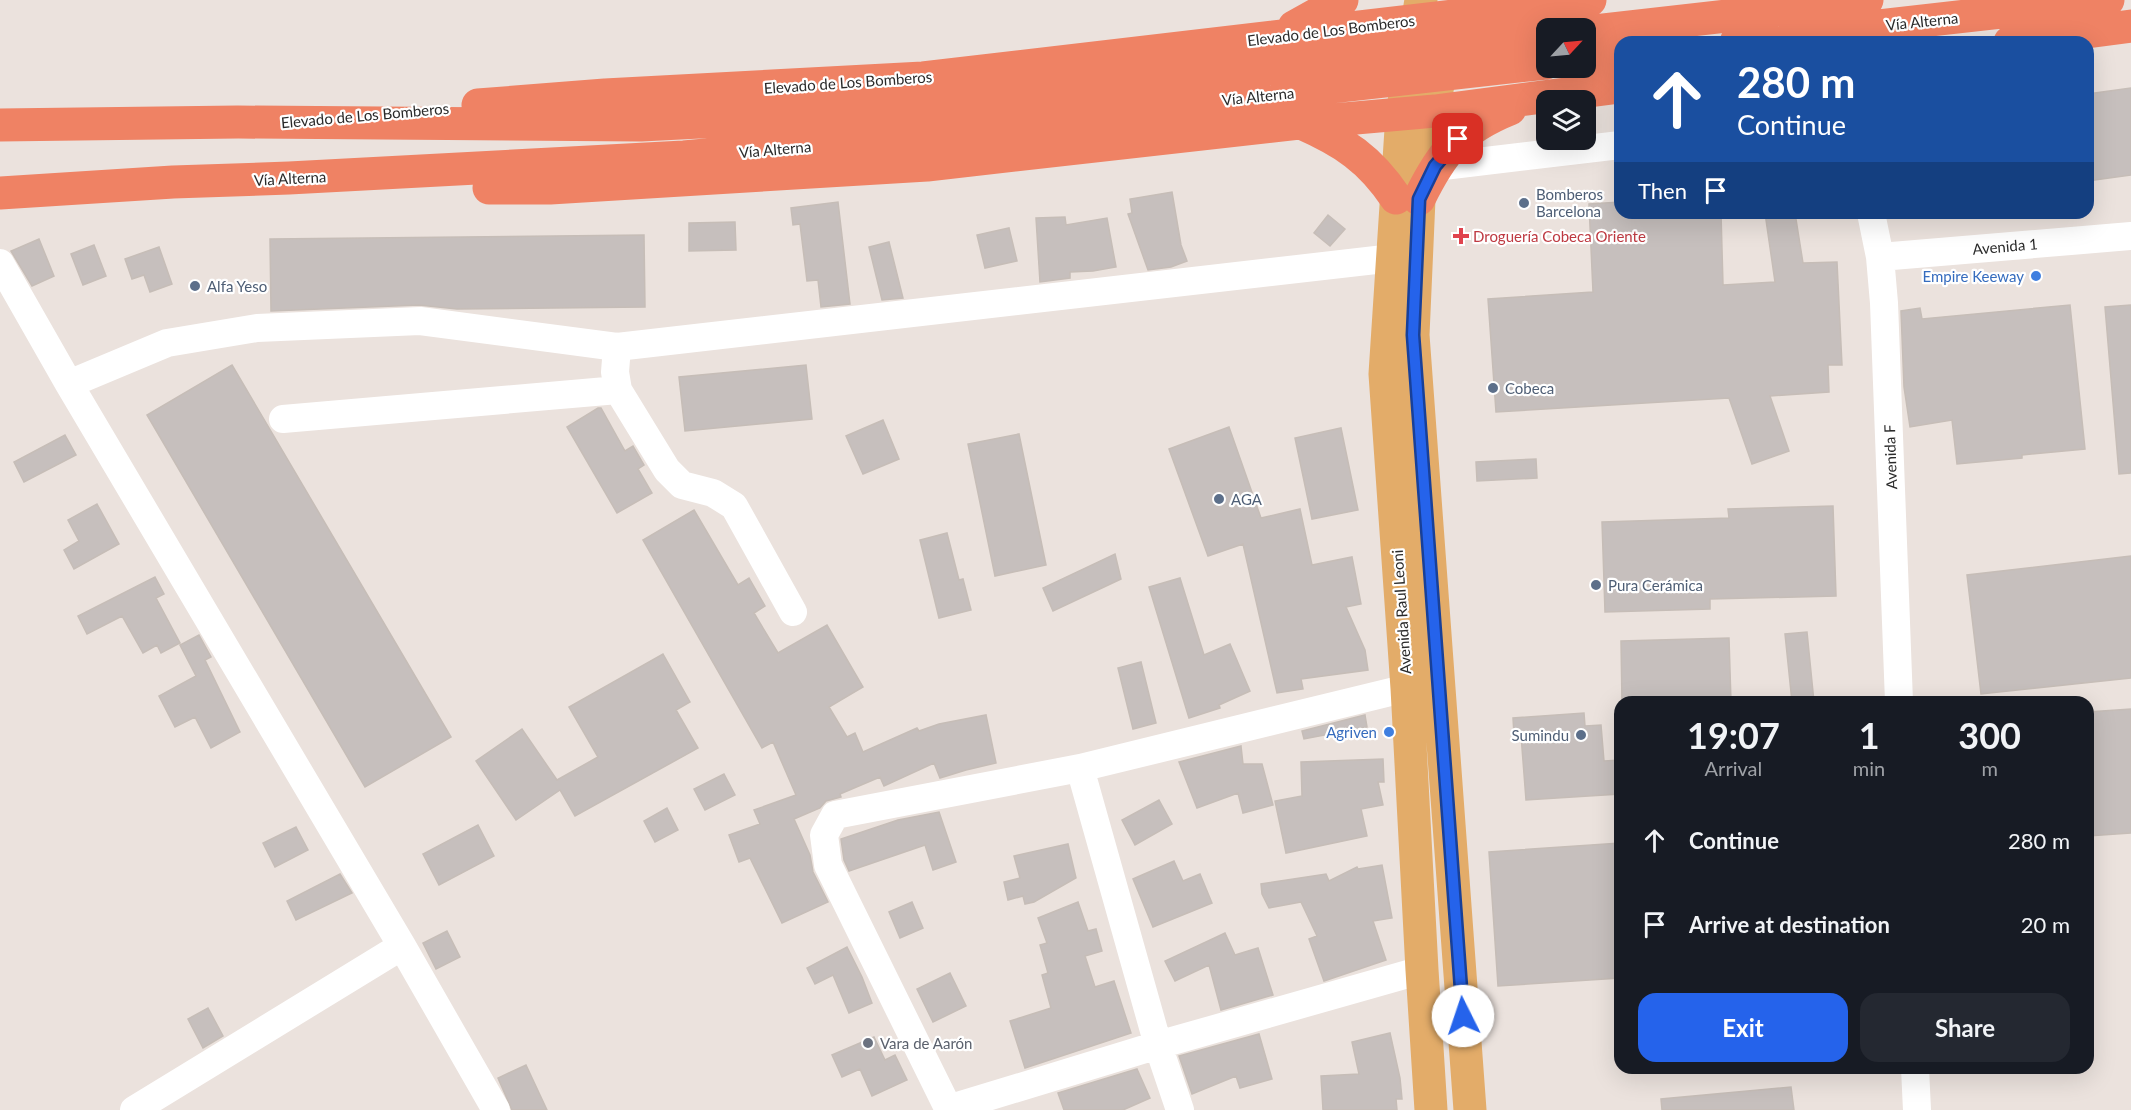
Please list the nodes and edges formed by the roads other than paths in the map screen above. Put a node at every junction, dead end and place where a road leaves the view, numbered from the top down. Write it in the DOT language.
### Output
graph roads {
  1 [pos="1342,0"];
  2 [pos="1590,0"];
  3 [pos="1867,0"];
  4 [pos="2108,0"];
  5 [pos="1547,2"];
  6 [pos="1434,9"];
  7 [pos="2131,26"];
  8 [pos="1596,31"];
  9 [pos="1789,36"];
  10 [pos="2055,36"];
  11 [pos="1269,38"];
  12 [pos="1532,51"];
  13 [pos="1614,56"];
  14 [pos="1596,58"];
  15 [pos="1614,88"];
  16 [pos="1596,91"];
  17 [pos="1296,94"];
  18 [pos="1536,100"];
  19 [pos="1536,102"];
  20 [pos="1435,111"];
  21 [pos="1402,114"];
  22 [pos="273,123"];
  23 [pos="0,125"];
  24 [pos="1596,145"];
  25 [pos="1614,146"];
  26 [pos="1547,150"];
  27 [pos="1435,166"];
  28 [pos="0,193"];
  29 [pos="1408,199"];
  30 [pos="1872,219"];
  31 [pos="2131,236"];
  32 [pos="1880,257"];
  33 [pos="1393,258"];
  34 [pos="0,263"];
  35 [pos="617,347"];
  36 [pos="69,384"];
  37 [pos="618,390"];
  38 [pos="283,419"];
  39 [pos="793,612"];
  40 [pos="1407,688"];
  41 [pos="1899,696"];
  42 [pos="1080,768"];
  43 [pos="402,946"];
  44 [pos="1422,970"];
  45 [pos="1158,1044"];
  46 [pos="1915,1074"];
  47 [pos="949,1109"];
  48 [pos="134,1110"];
  49 [pos="496,1110"];
  50 [pos="1179,1110"];
  51 [pos="1431,1110"];
  52 [pos="1470,1110"];
  53 [pos="1917,1110"];
  1 -- 11 [label="highway"];
  2 -- 5 [label="highway, Elevado de Los Bomberos"];
  3 -- 8 [label="highway"];
  4 -- 9 [label="highway, Vía Alterna"];
  5 -- 6 [label="highway, Elevado de Los Bomberos"];
  6 -- 11 [label="highway, Elevado de Los Bomberos"];
  6 -- 20 [label="main road, Avenida Raul Leoni"];
  6 -- 21 [label="main road, Avenida Raul Leoni"];
  7 -- 10 [label="highway"];
  11 -- 22 [label="highway, Elevado de Los Bomberos"];
  12 -- 17 [label="highway, Vía Alterna"];
  13 -- 14 [label="highway"];
  15 -- 16 [label="highway, Elevado de Los Bomberos"];
  17 -- 21 [label="highway, Elevado de Los Bomberos"];
  17 -- 22 [label="highway, Elevado de Los Bomberos"];
  17 -- 28 [label="highway, Vía Alterna"];
  17 -- 29 [label="highway"];
  18 -- 20 [label="highway, Elevado de Los Bomberos"];
  19 -- 27 [label="highway"];
  20 -- 21 [label="highway, Elevado de Los Bomberos"];
  20 -- 29 [label="main road, Avenida Raul Leoni"];
  21 -- 29 [label="main road, Avenida Raul Leoni"];
  22 -- 23 [label="highway"];
  24 -- 25 [label="street"];
  26 -- 27 [label="street"];
  27 -- 29 [label="highway"];
  29 -- 33 [label="main road, Avenida Raul Leoni"];
  29 -- 52 [label="main road, Avenida Raul Leoni"];
  30 -- 32 [label="street, Avenida F"];
  31 -- 32 [label="street, Avenida 1"];
  32 -- 41 [label="street, Avenida F"];
  33 -- 35 [label="street"];
  33 -- 40 [label="main road, Avenida Raul Leoni"];
  34 -- 36 [label="street"];
  35 -- 36 [label="street"];
  35 -- 37 [label="street"];
  36 -- 43 [label="street"];
  37 -- 38 [label="street"];
  37 -- 39 [label="street"];
  40 -- 42 [label="street"];
  40 -- 44 [label="main road, Avenida Raul Leoni"];
  42 -- 45 [label="street"];
  42 -- 47 [label="street"];
  43 -- 48 [label="street"];
  43 -- 49 [label="street"];
  44 -- 45 [label="street"];
  44 -- 51 [label="main road, Avenida Raul Leoni"];
  45 -- 47 [label="street"];
  45 -- 50 [label="street"];
  46 -- 53 [label="street"];
}
